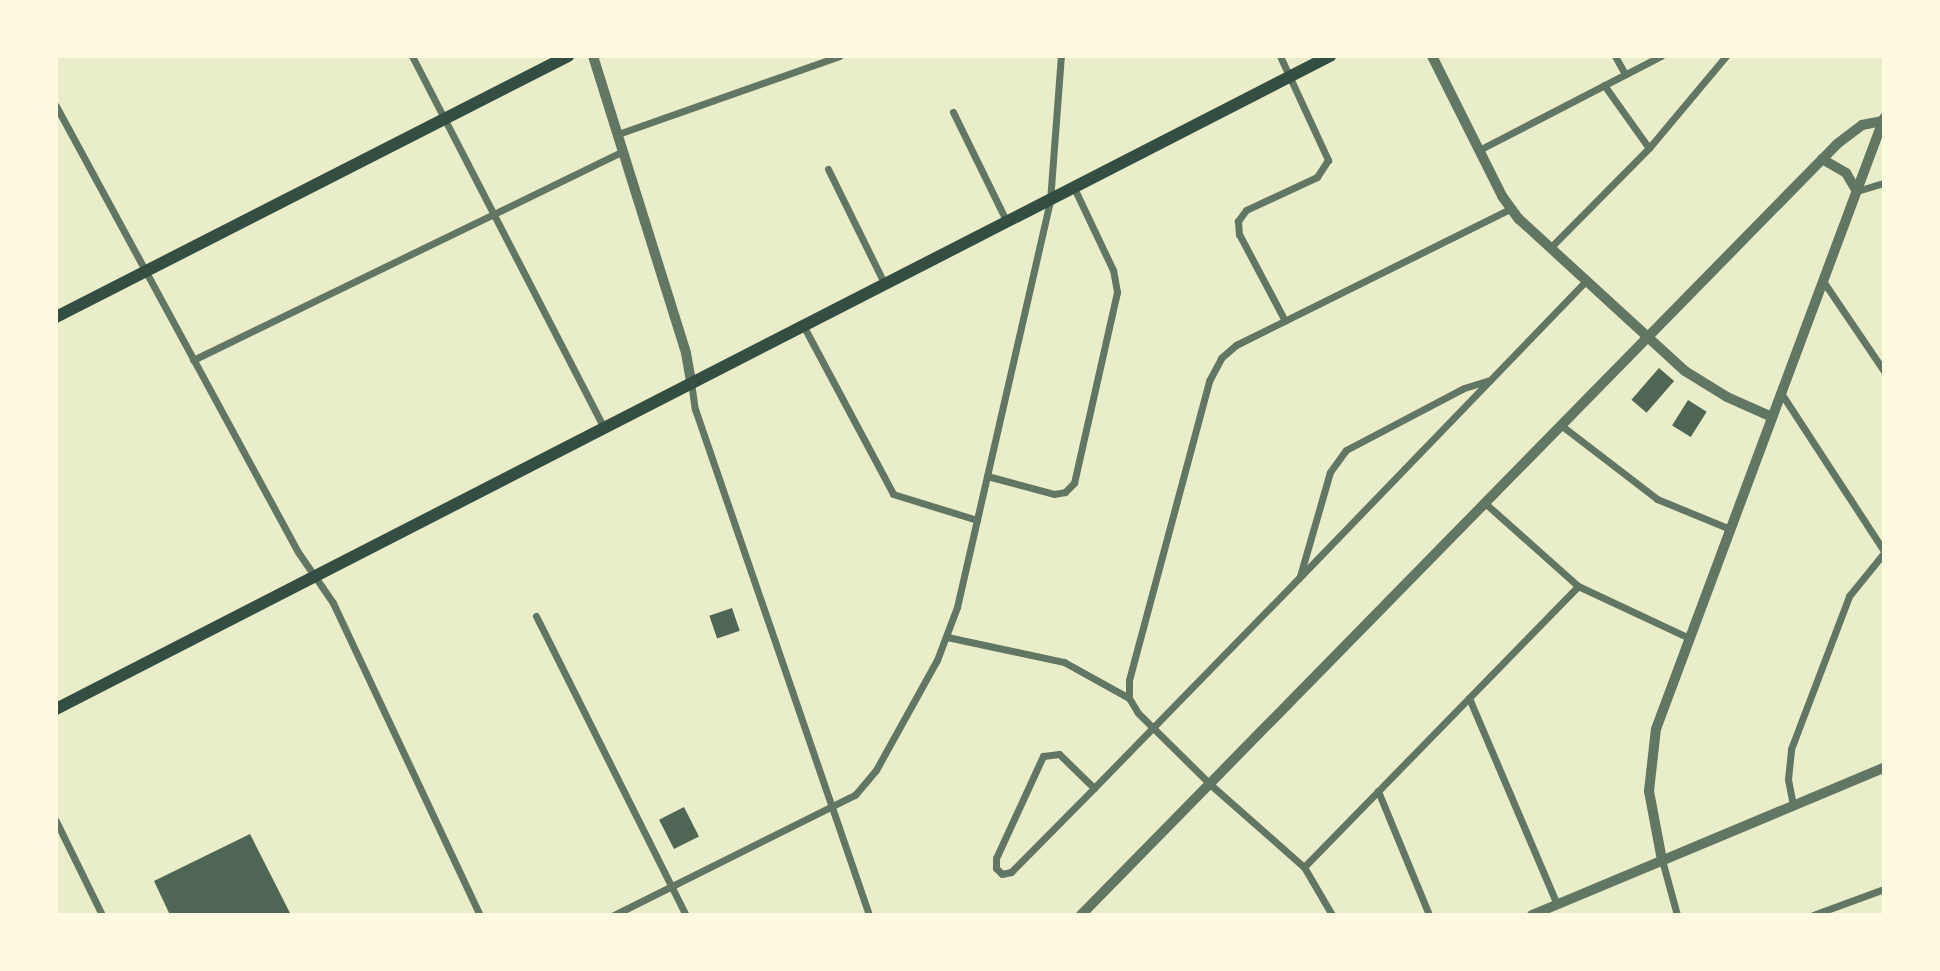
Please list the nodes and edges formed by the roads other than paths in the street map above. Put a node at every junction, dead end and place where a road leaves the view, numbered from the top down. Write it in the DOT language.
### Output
graph roads {
  1 [pos="412,56"];
  2 [pos="568,56"];
  3 [pos="593,56"];
  4 [pos="840,56"];
  5 [pos="1061,56"];
  6 [pos="1280,56"];
  7 [pos="1330,56"];
  8 [pos="1432,56"];
  9 [pos="1615,56"];
  10 [pos="1661,56"];
  11 [pos="1726,56"];
  12 [pos="1625,74"];
  13 [pos="1290,77"];
  14 [pos="1604,85"];
  15 [pos="56,106"];
  16 [pos="953,112"];
  17 [pos="446,120"];
  18 [pos="1883,123"];
  19 [pos="618,134"];
  20 [pos="1649,148"];
  21 [pos="1479,150"];
  22 [pos="623,151"];
  23 [pos="1822,159"];
  24 [pos="828,169"];
  25 [pos="1884,183"];
  26 [pos="1074,188"];
  27 [pos="1857,191"];
  28 [pos="1050,201"];
  29 [pos="1510,209"];
  30 [pos="494,214"];
  31 [pos="1008,222"];
  32 [pos="1550,248"];
  33 [pos="145,272"];
  34 [pos="1586,281"];
  35 [pos="1823,281"];
  36 [pos="886,286"];
  37 [pos="56,317"];
  38 [pos="1284,321"];
  39 [pos="804,327"];
  40 [pos="1648,338"];
  41 [pos="193,360"];
  42 [pos="1884,371"];
  43 [pos="1491,380"];
  44 [pos="691,382"];
  45 [pos="1781,393"];
  46 [pos="1772,417"];
  47 [pos="603,426"];
  48 [pos="1562,426"];
  49 [pos="987,476"];
  50 [pos="1486,504"];
  51 [pos="978,520"];
  52 [pos="1730,529"];
  53 [pos="1884,552"];
  54 [pos="314,575"];
  55 [pos="1299,578"];
  56 [pos="1578,586"];
  57 [pos="536,616"];
  58 [pos="947,637"];
  59 [pos="1689,638"];
  60 [pos="1129,698"];
  61 [pos="1469,698"];
  62 [pos="56,709"];
  63 [pos="1153,728"];
  64 [pos="1884,768"];
  65 [pos="1212,786"];
  66 [pos="1094,788"];
  67 [pos="1378,791"];
  68 [pos="1793,805"];
  69 [pos="832,807"];
  70 [pos="56,821"];
  71 [pos="1662,860"];
  72 [pos="1304,867"];
  73 [pos="672,886"];
  74 [pos="1884,889"];
  75 [pos="1557,904"];
  76 [pos="103,915"];
  77 [pos="480,915"];
  78 [pos="614,915"];
  79 [pos="686,915"];
  80 [pos="869,915"];
  81 [pos="1081,915"];
  82 [pos="1332,915"];
  83 [pos="1429,915"];
  84 [pos="1532,915"];
  85 [pos="1678,915"];
  86 [pos="1813,915"];
  1 -- 17 [label="street"];
  2 -- 17 [label="main road"];
  3 -- 19 [label="street"];
  4 -- 19 [label="street"];
  5 -- 28 [label="street"];
  6 -- 13 [label="street"];
  7 -- 13 [label="main road"];
  8 -- 21 [label="street"];
  9 -- 12 [label="street"];
  10 -- 12 [label="street"];
  11 -- 20 [label="street"];
  12 -- 14 [label="street"];
  13 -- 26 [label="main road"];
  13 -- 38 [label="street"];
  14 -- 20 [label="street"];
  14 -- 21 [label="street"];
  15 -- 33 [label="street"];
  16 -- 31 [label="street"];
  17 -- 30 [label="street"];
  17 -- 33 [label="main road"];
  18 -- 23 [label="street"];
  18 -- 27 [label="street"];
  19 -- 22 [label="street"];
  20 -- 32 [label="street"];
  21 -- 29 [label="street"];
  22 -- 30 [label="street"];
  22 -- 44 [label="street"];
  23 -- 27 [label="street"];
  23 -- 40 [label="street"];
  24 -- 36 [label="street"];
  25 -- 27 [label="street"];
  26 -- 28 [label="main road"];
  26 -- 49 [label="street"];
  27 -- 35 [label="street"];
  28 -- 31 [label="main road"];
  28 -- 49 [label="street"];
  29 -- 32 [label="street"];
  29 -- 38 [label="street"];
  30 -- 41 [label="street"];
  30 -- 47 [label="street"];
  31 -- 36 [label="main road"];
  32 -- 34 [label="street"];
  33 -- 37 [label="main road"];
  33 -- 41 [label="street"];
  34 -- 40 [label="street"];
  34 -- 43 [label="street"];
  35 -- 42 [label="street"];
  35 -- 45 [label="street"];
  36 -- 39 [label="main road"];
  38 -- 60 [label="street"];
  39 -- 44 [label="main road"];
  39 -- 51 [label="street"];
  40 -- 46 [label="street"];
  40 -- 48 [label="street"];
  41 -- 54 [label="street"];
  43 -- 55 [label="street"];
  43 -- 55 [label="street"];
  44 -- 47 [label="main road"];
  44 -- 69 [label="street"];
  45 -- 46 [label="street"];
  45 -- 53 [label="street"];
  46 -- 52 [label="street"];
  47 -- 54 [label="main road"];
  48 -- 50 [label="street"];
  48 -- 52 [label="street"];
  49 -- 51 [label="street"];
  50 -- 56 [label="street"];
  50 -- 65 [label="street"];
  51 -- 58 [label="street"];
  52 -- 59 [label="street"];
  53 -- 68 [label="street"];
  54 -- 62 [label="main road"];
  54 -- 77 [label="street"];
  55 -- 63 [label="street"];
  56 -- 59 [label="street"];
  56 -- 61 [label="street"];
  57 -- 73 [label="street"];
  58 -- 60 [label="street"];
  58 -- 69 [label="street"];
  59 -- 71 [label="street"];
  60 -- 63 [label="street"];
  61 -- 67 [label="street"];
  61 -- 75 [label="street"];
  63 -- 65 [label="street"];
  63 -- 66 [label="street"];
  64 -- 68 [label="street"];
  65 -- 72 [label="street"];
  65 -- 81 [label="street"];
  66 -- 66 [label="street"];
  67 -- 72 [label="street"];
  67 -- 83 [label="street"];
  68 -- 71 [label="street"];
  69 -- 73 [label="street"];
  69 -- 80 [label="street"];
  70 -- 76 [label="street"];
  71 -- 75 [label="street"];
  71 -- 85 [label="street"];
  72 -- 82 [label="street"];
  73 -- 78 [label="street"];
  73 -- 79 [label="street"];
  74 -- 86 [label="street"];
  75 -- 84 [label="street"];
}
